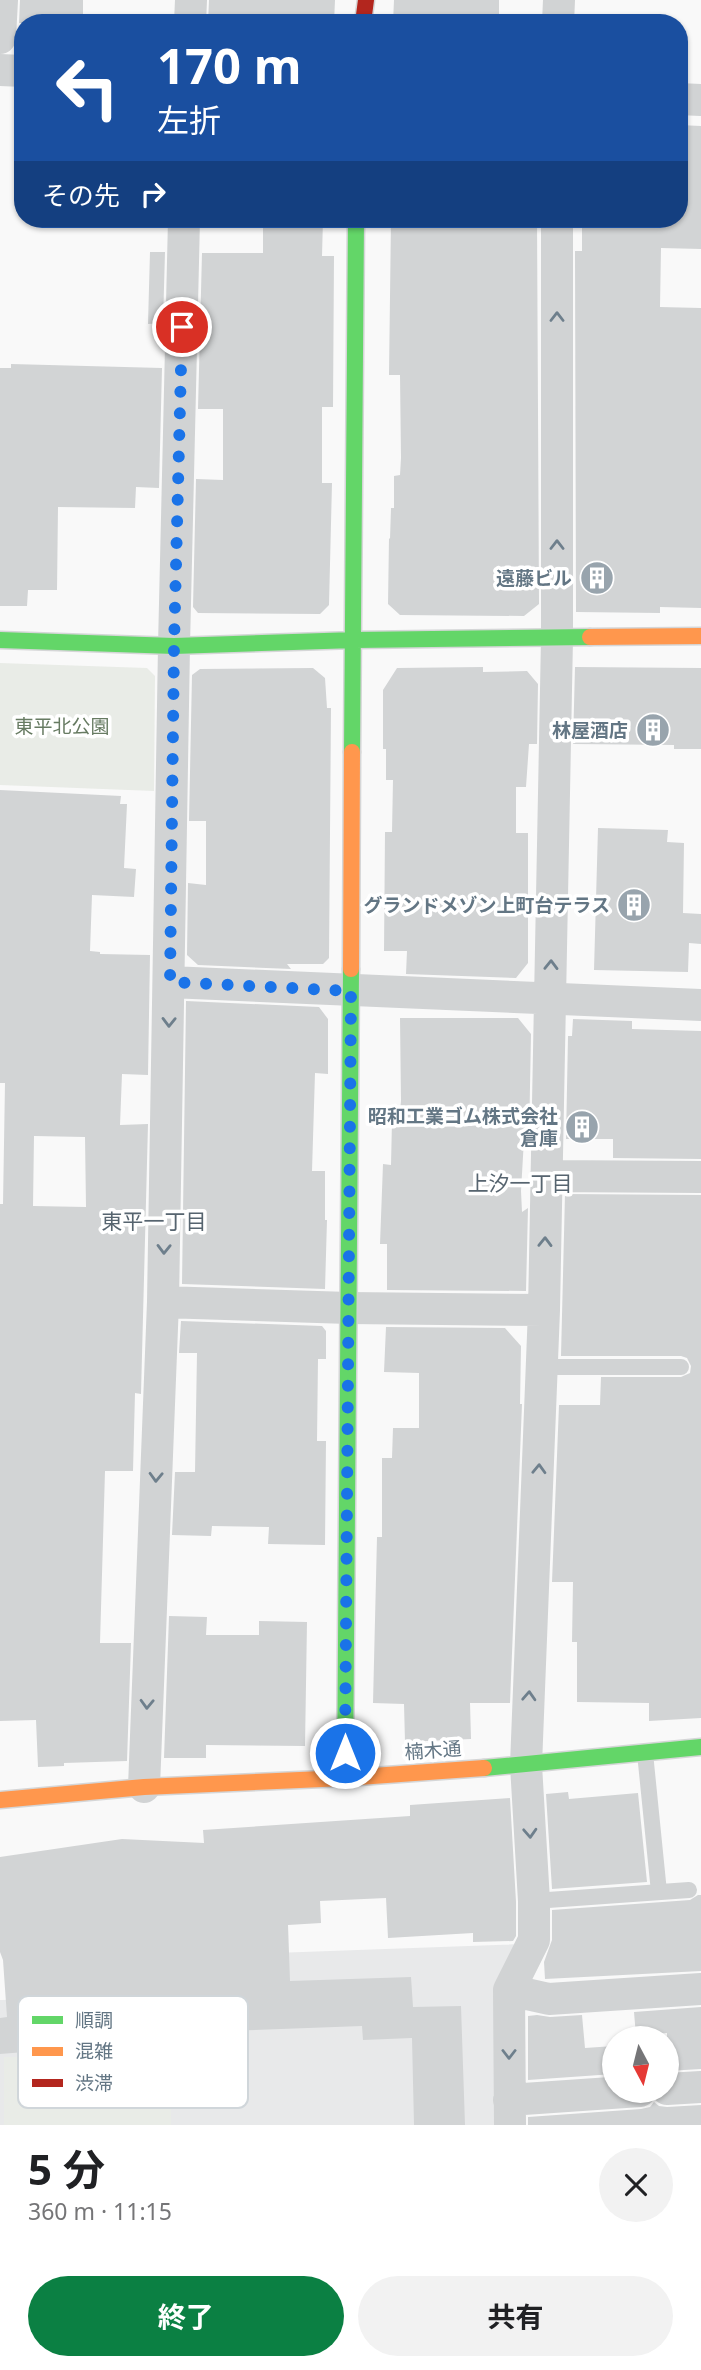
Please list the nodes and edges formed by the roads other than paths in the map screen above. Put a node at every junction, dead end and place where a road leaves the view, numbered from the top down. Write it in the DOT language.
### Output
graph roads {
  1 [pos="2,0"];
  2 [pos="0,38"];
  3 [pos="184,228"];
  4 [pos="356,228"];
  5 [pos="557,228"];
  6 [pos="701,636"];
  7 [pos="556,638"];
  8 [pos="0,640"];
  9 [pos="355,640"];
  10 [pos="174,646"];
  11 [pos="170,982"];
  12 [pos="351,991"];
  13 [pos="550,1000"];
  14 [pos="701,1005"];
  15 [pos="546,1176"];
  16 [pos="701,1177"];
  17 [pos="163,1302"];
  18 [pos="349,1308"];
  19 [pos="544,1310"];
  20 [pos="543,1367"];
  21 [pos="681,1367"];
  22 [pos="701,1747"];
  23 [pos="645,1753"];
  24 [pos="526,1765"];
  25 [pos="345,1778"];
  26 [pos="144,1787"];
  27 [pos="0,1800"];
  28 [pos="689,1890"];
  29 [pos="659,1892"];
  30 [pos="534,1901"];
  31 [pos="701,1989"];
  32 [pos="509,1990"];
  33 [pos="701,2087"];
  34 [pos="679,2089"];
  35 [pos="602,2097"];
  36 [pos="510,2113"];
  1 -- 2 [label="street"];
  3 -- 10 [label="street"];
  4 -- 9 [label="street"];
  7 -- 5 [label="street, one-way"];
  6 -- 7 [label="street"];
  7 -- 9 [label="street"];
  13 -- 7 [label="street, one-way"];
  8 -- 10 [label="street"];
  9 -- 10 [label="street"];
  9 -- 12 [label="street"];
  10 -- 11 [label="street"];
  11 -- 12 [label="street"];
  11 -- 17 [label="street, one-way"];
  12 -- 13 [label="street"];
  12 -- 18 [label="street"];
  13 -- 14 [label="street"];
  13 -- 15 [label="street"];
  15 -- 16 [label="street"];
  19 -- 15 [label="street, one-way"];
  17 -- 18 [label="street"];
  17 -- 26 [label="street, one-way"];
  18 -- 19 [label="street"];
  18 -- 25 [label="street"];
  19 -- 20 [label="street"];
  20 -- 21 [label="lane"];
  24 -- 20 [label="street, one-way"];
  22 -- 23 [label="street, 楠木通"];
  23 -- 24 [label="street, 楠木通"];
  23 -- 29 [label="lane"];
  24 -- 25 [label="street, 楠木通"];
  24 -- 30 [label="street, one-way"];
  25 -- 26 [label="street, 楠木通"];
  26 -- 27 [label="street, 楠木通"];
  28 -- 29 [label="lane"];
  29 -- 30 [label="lane"];
  30 -- 32 [label="street"];
  31 -- 32 [label="street"];
  32 -- 36 [label="street, one-way"];
  33 -- 34 [label="street"];
  35 -- 36 [label="street"];
}
